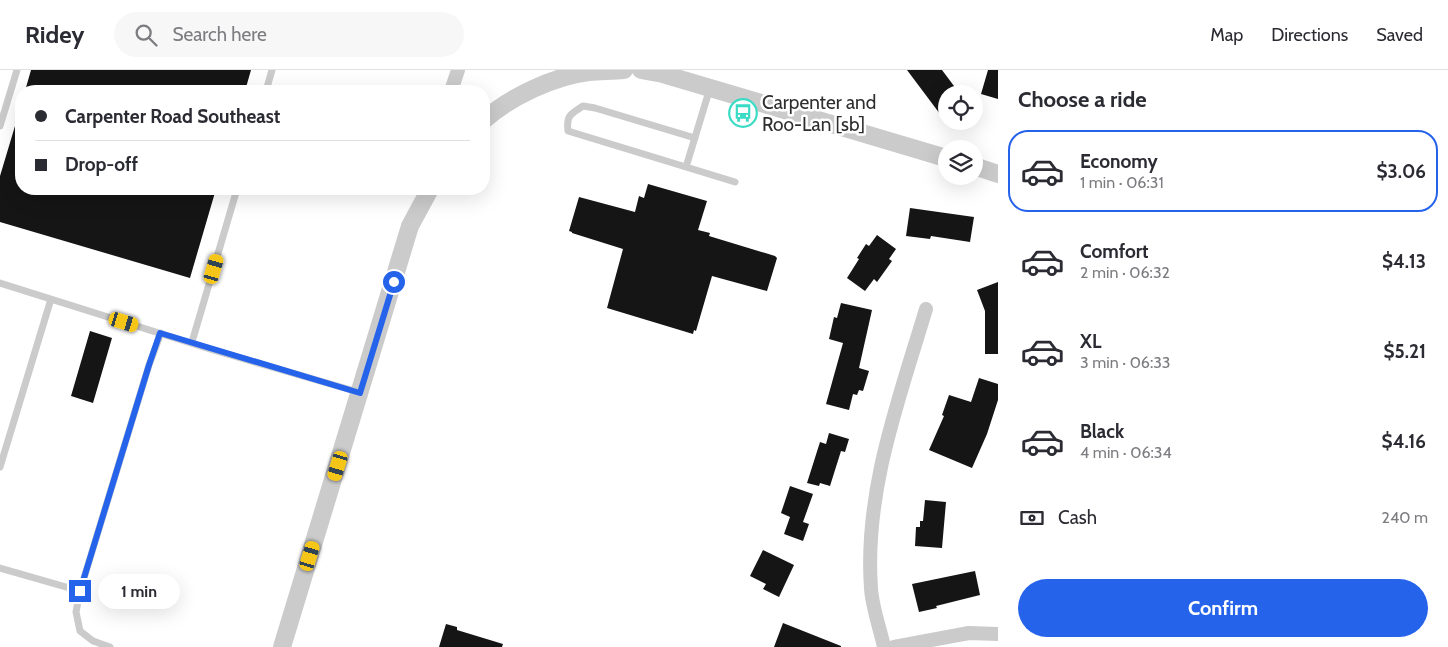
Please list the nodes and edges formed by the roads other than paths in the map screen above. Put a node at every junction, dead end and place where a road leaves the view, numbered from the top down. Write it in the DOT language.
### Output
graph roads {
  1 [pos="17,70"];
  2 [pos="272,70"];
  3 [pos="458,70"];
  4 [pos="624,70"];
  5 [pos="641,70"];
  6 [pos="663,72"];
  7 [pos="268,85"];
  8 [pos="453,85"];
  9 [pos="710,88"];
  10 [pos="490,115"];
  11 [pos="0,126"];
  12 [pos="695,138"];
  13 [pos="938,156"];
  14 [pos="686,167"];
  15 [pos="983,169"];
  16 [pos="998,174"];
  17 [pos="735,182"];
  18 [pos="235,195"];
  19 [pos="420,195"];
  20 [pos="427,195"];
  21 [pos="410,226"];
  22 [pos="0,283"];
  23 [pos="51,299"];
  24 [pos="926,309"];
  25 [pos="160,333"];
  26 [pos="192,342"];
  27 [pos="360,393"];
  28 [pos="0,467"];
  29 [pos="0,568"];
  30 [pos="80,591"];
  31 [pos="998,634"];
  32 [pos="110,647"];
  33 [pos="282,647"];
  34 [pos="884,647"];
  35 [pos="894,647"];
  1 -- 11 [label="lane"];
  2 -- 7 [label="lane"];
  3 -- 8 [label="street"];
  4 -- 10 [label="street"];
  5 -- 6 [label="street"];
  6 -- 9 [label="street"];
  9 -- 12 [label="lane"];
  9 -- 13 [label="street"];
  12 -- 14 [label="lane"];
  12 -- 14 [label="lane"];
  14 -- 17 [label="lane"];
  15 -- 16 [label="street"];
  18 -- 26 [label="lane"];
  19 -- 21 [label="street"];
  20 -- 21 [label="street"];
  21 -- 27 [label="street"];
  22 -- 23 [label="lane"];
  23 -- 25 [label="lane"];
  23 -- 28 [label="lane"];
  24 -- 34 [label="street"];
  25 -- 26 [label="lane"];
  25 -- 30 [label="lane"];
  26 -- 27 [label="lane"];
  27 -- 33 [label="street"];
  29 -- 30 [label="lane"];
  30 -- 32 [label="lane"];
  31 -- 35 [label="street"];
}
